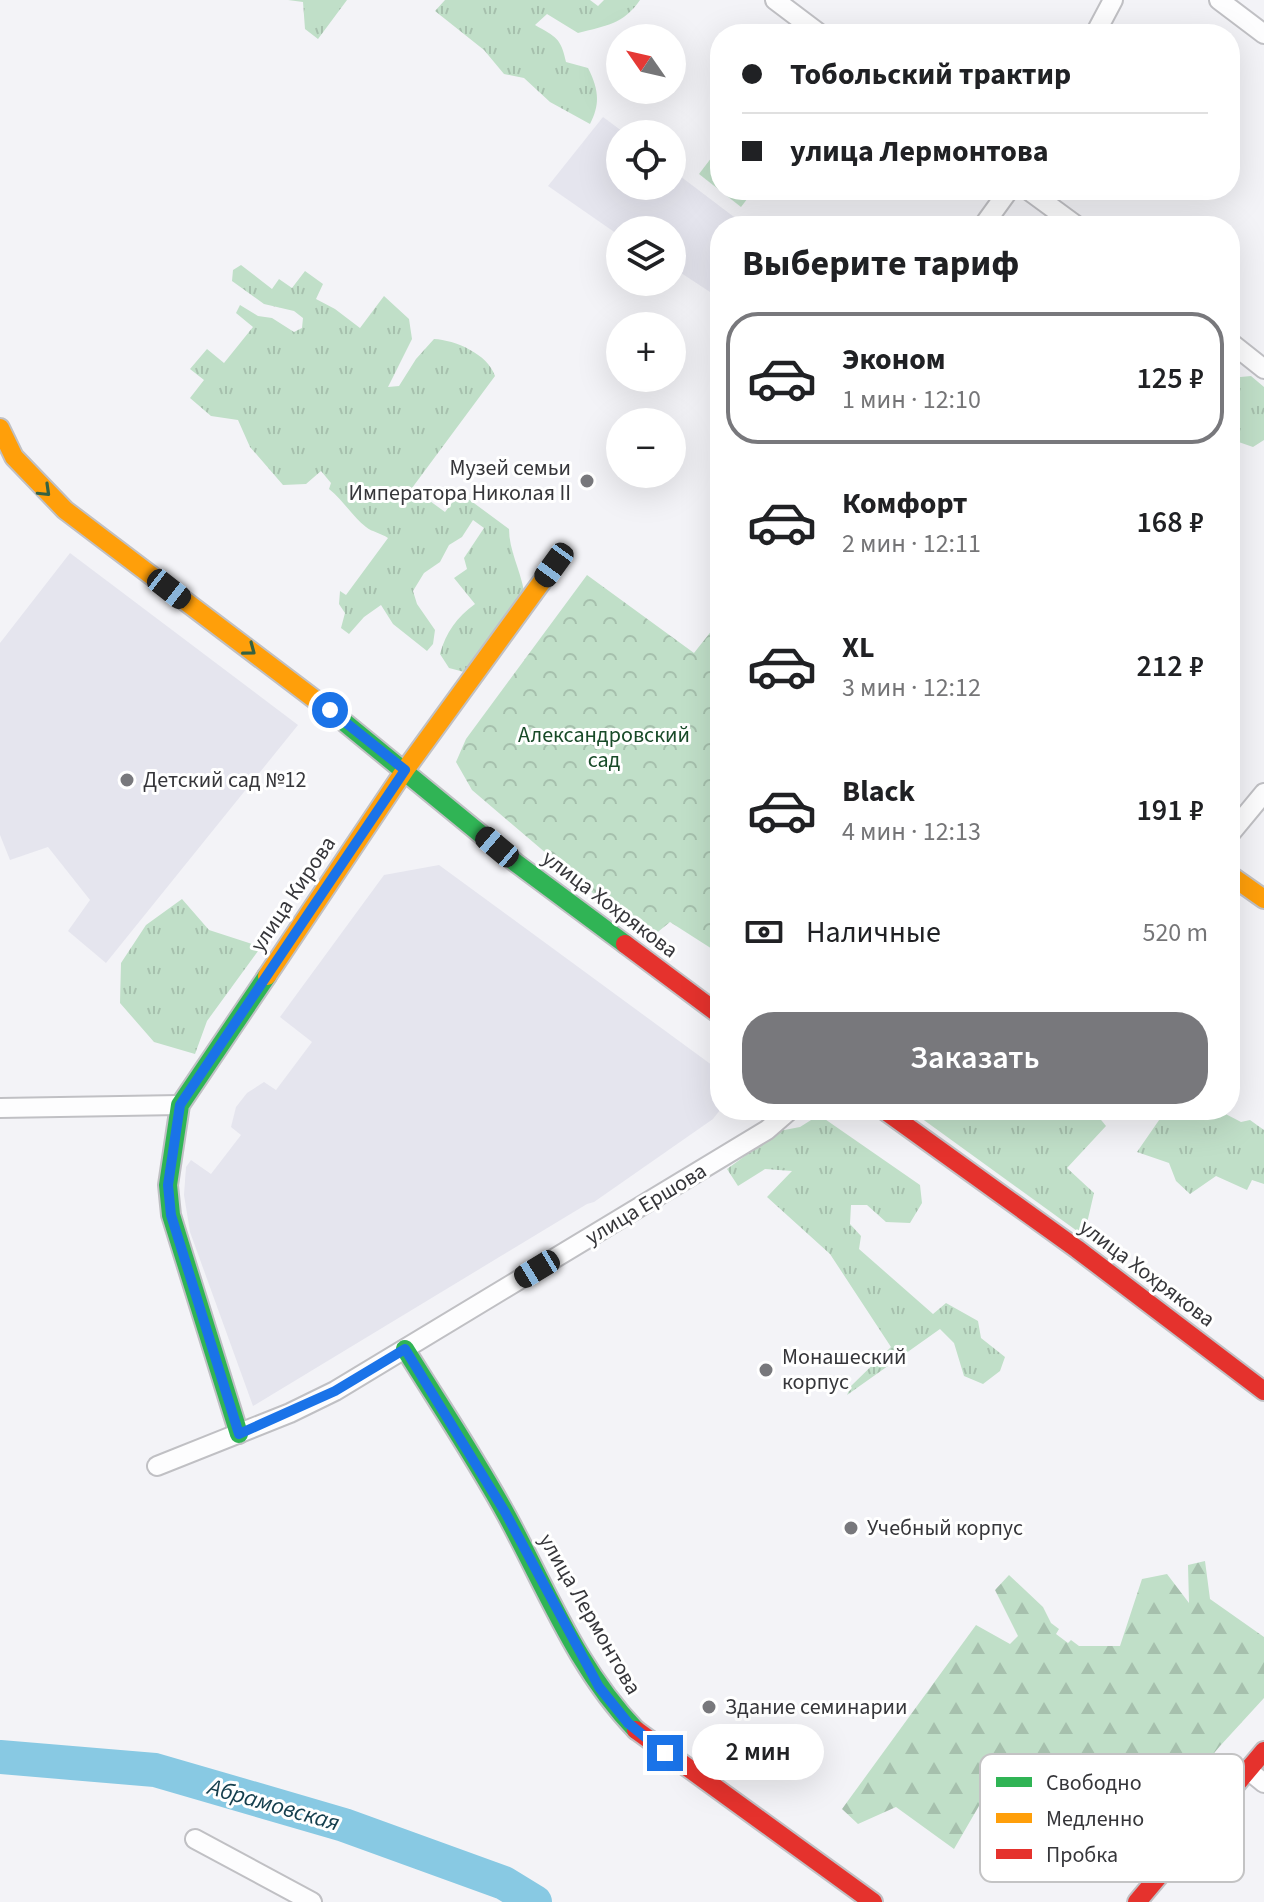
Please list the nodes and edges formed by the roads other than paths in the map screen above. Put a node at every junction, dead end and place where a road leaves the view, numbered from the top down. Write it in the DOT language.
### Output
graph roads {
  1 [pos="775,0"];
  2 [pos="1113,0"];
  3 [pos="1219,0"];
  4 [pos="807,24"];
  5 [pos="1100,24"];
  6 [pos="1264,34"];
  7 [pos="1042,200"];
  8 [pos="1063,216"];
  9 [pos="1240,350"];
  10 [pos="1264,369"];
  11 [pos="0,428"];
  12 [pos="7,462"];
  13 [pos="554,565"];
  14 [pos="405,770"];
  15 [pos="1264,793"];
  16 [pos="1240,822"];
  17 [pos="1240,882"];
  18 [pos="1264,899"];
  19 [pos="710,1008"];
  20 [pos="180,1105"];
  21 [pos="0,1108"];
  22 [pos="778,1120"];
  23 [pos="898,1120"];
  24 [pos="405,1349"];
  25 [pos="1264,1391"];
  26 [pos="239,1434"];
  27 [pos="157,1466"];
  28 [pos="1264,1751"];
  29 [pos="1248,1770"];
  30 [pos="1244,1775"];
  31 [pos="1264,1783"];
  32 [pos="195,1839"];
  33 [pos="1154,1882"];
  34 [pos="312,1902"];
  35 [pos="873,1902"];
  36 [pos="1137,1902"];
  1 -- 4 [label="street"];
  2 -- 5 [label="street"];
  3 -- 6 [label="street"];
  7 -- 8 [label="street"];
  9 -- 10 [label="street"];
  11 -- 12 [label="street, улица Хохрякова"];
  12 -- 14 [label="street, улица Хохрякова, one-way"];
  13 -- 14 [label="street, улица Кирова"];
  14 -- 19 [label="street, улица Хохрякова"];
  14 -- 20 [label="street, улица Кирова"];
  15 -- 16 [label="street"];
  17 -- 18 [label="street"];
  20 -- 21 [label="street"];
  20 -- 26 [label="street"];
  22 -- 24 [label="street, улица Ершова"];
  23 -- 25 [label="street, улица Хохрякова"];
  24 -- 26 [label="street, улица Ершова"];
  24 -- 35 [label="street, улица Лермонтова"];
  26 -- 27 [label="street, улица Ершова"];
  28 -- 29 [label="street"];
  29 -- 30 [label="street"];
  29 -- 31 [label="street"];
  32 -- 34 [label="street"];
  33 -- 36 [label="street"];
}
